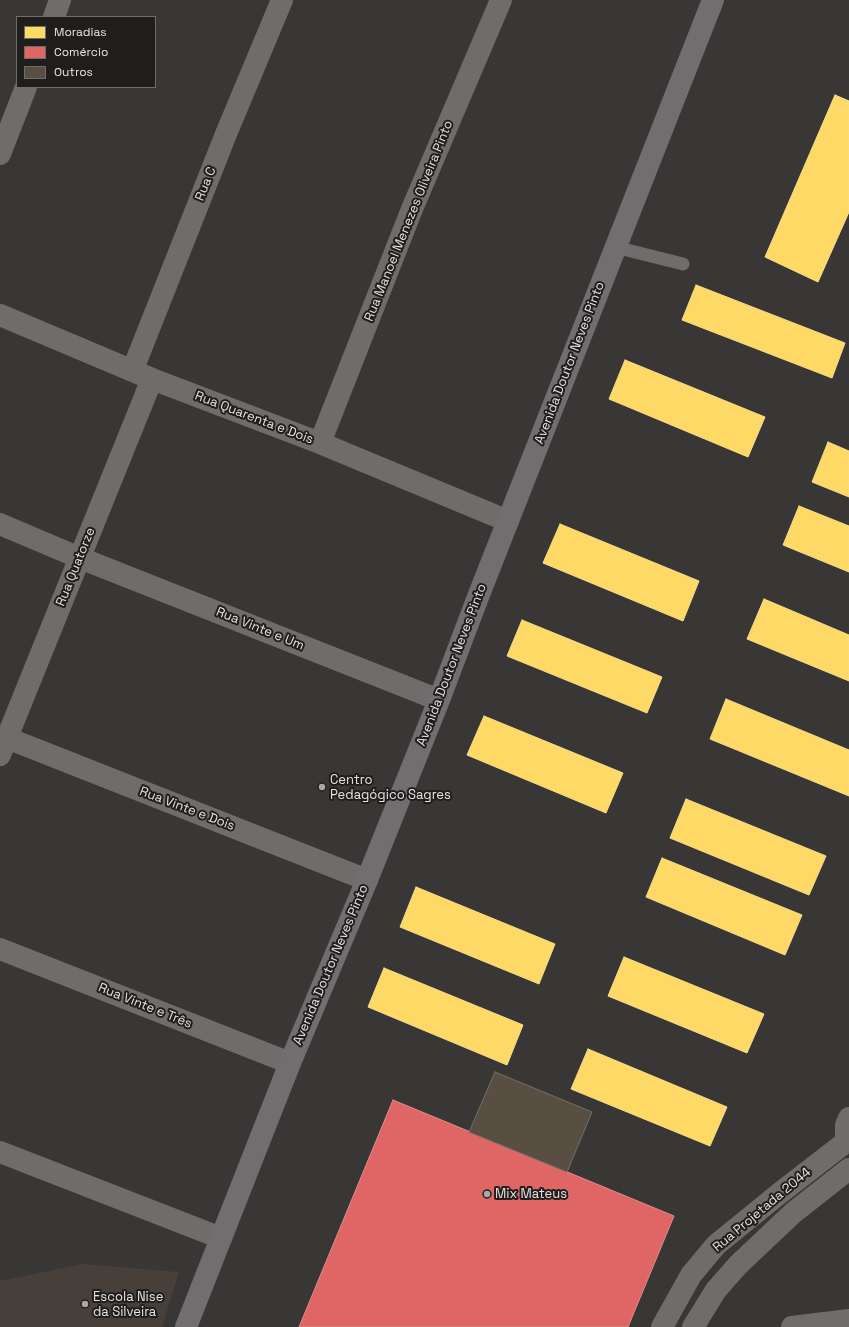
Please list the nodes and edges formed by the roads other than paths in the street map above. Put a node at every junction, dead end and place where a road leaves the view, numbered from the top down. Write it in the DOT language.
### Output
graph roads {
  1 [pos="60,0"];
  2 [pos="282,0"];
  3 [pos="501,0"];
  4 [pos="713,0"];
  5 [pos="54,16"];
  6 [pos="26,88"];
  7 [pos="0,154"];
  8 [pos="616,247"];
  9 [pos="683,264"];
  10 [pos="0,316"];
  11 [pos="133,370"];
  12 [pos="152,379"];
  13 [pos="320,443"];
  14 [pos="508,521"];
  15 [pos="0,524"];
  16 [pos="80,558"];
  17 [pos="439,700"];
  18 [pos="4,747"];
  19 [pos="367,880"];
  20 [pos="0,949"];
  21 [pos="290,1063"];
  22 [pos="849,1118"];
  23 [pos="848,1144"];
  24 [pos="0,1152"];
  25 [pos="849,1169"];
  26 [pos="221,1238"];
  27 [pos="691,1275"];
  28 [pos="716,1290"];
  29 [pos="849,1320"];
  30 [pos="186,1327"];
  31 [pos="662,1327"];
  32 [pos="693,1327"];
  33 [pos="792,1327"];
  1 -- 5 [label="street"];
  2 -- 11 [label="street, Rua C"];
  3 -- 13 [label="street, Rua Manoel Menezes Oliveira Pinto"];
  4 -- 8 [label="street, Avenida Doutor Neves Pinto"];
  6 -- 7 [label="street"];
  8 -- 9 [label="lane"];
  8 -- 14 [label="street, Avenida Doutor Neves Pinto"];
  10 -- 11 [label="street, Rua Quarenta e Dois"];
  11 -- 12 [label="street, Rua Quarenta e Dois"];
  12 -- 13 [label="street, Rua Quarenta e Dois"];
  12 -- 16 [label="street, Rua Quatorze"];
  13 -- 14 [label="street, Rua Quarenta e Dois"];
  14 -- 17 [label="street, Avenida Doutor Neves Pinto"];
  15 -- 16 [label="street, Rua Vinte e Um"];
  16 -- 17 [label="street, Rua Vinte e Um"];
  16 -- 18 [label="street, Rua Quatorze"];
  17 -- 19 [label="street, Avenida Doutor Neves Pinto"];
  18 -- 19 [label="street, Rua Vinte e Dois"];
  19 -- 21 [label="street, Avenida Doutor Neves Pinto"];
  20 -- 21 [label="street, Rua Vinte e Três"];
  21 -- 26 [label="street, Avenida Doutor Neves Pinto"];
  22 -- 23 [label="street"];
  23 -- 27 [label="street, Rua Projetada 2044"];
  24 -- 26 [label="street"];
  25 -- 28 [label="street, Rua Projetada 2044"];
  26 -- 30 [label="street, Avenida Doutor Neves Pinto"];
  27 -- 28 [label="street"];
  27 -- 31 [label="street, Rua Projetada 2044"];
  28 -- 32 [label="street, Rua Projetada 2044"];
  29 -- 33 [label="street"];
}
